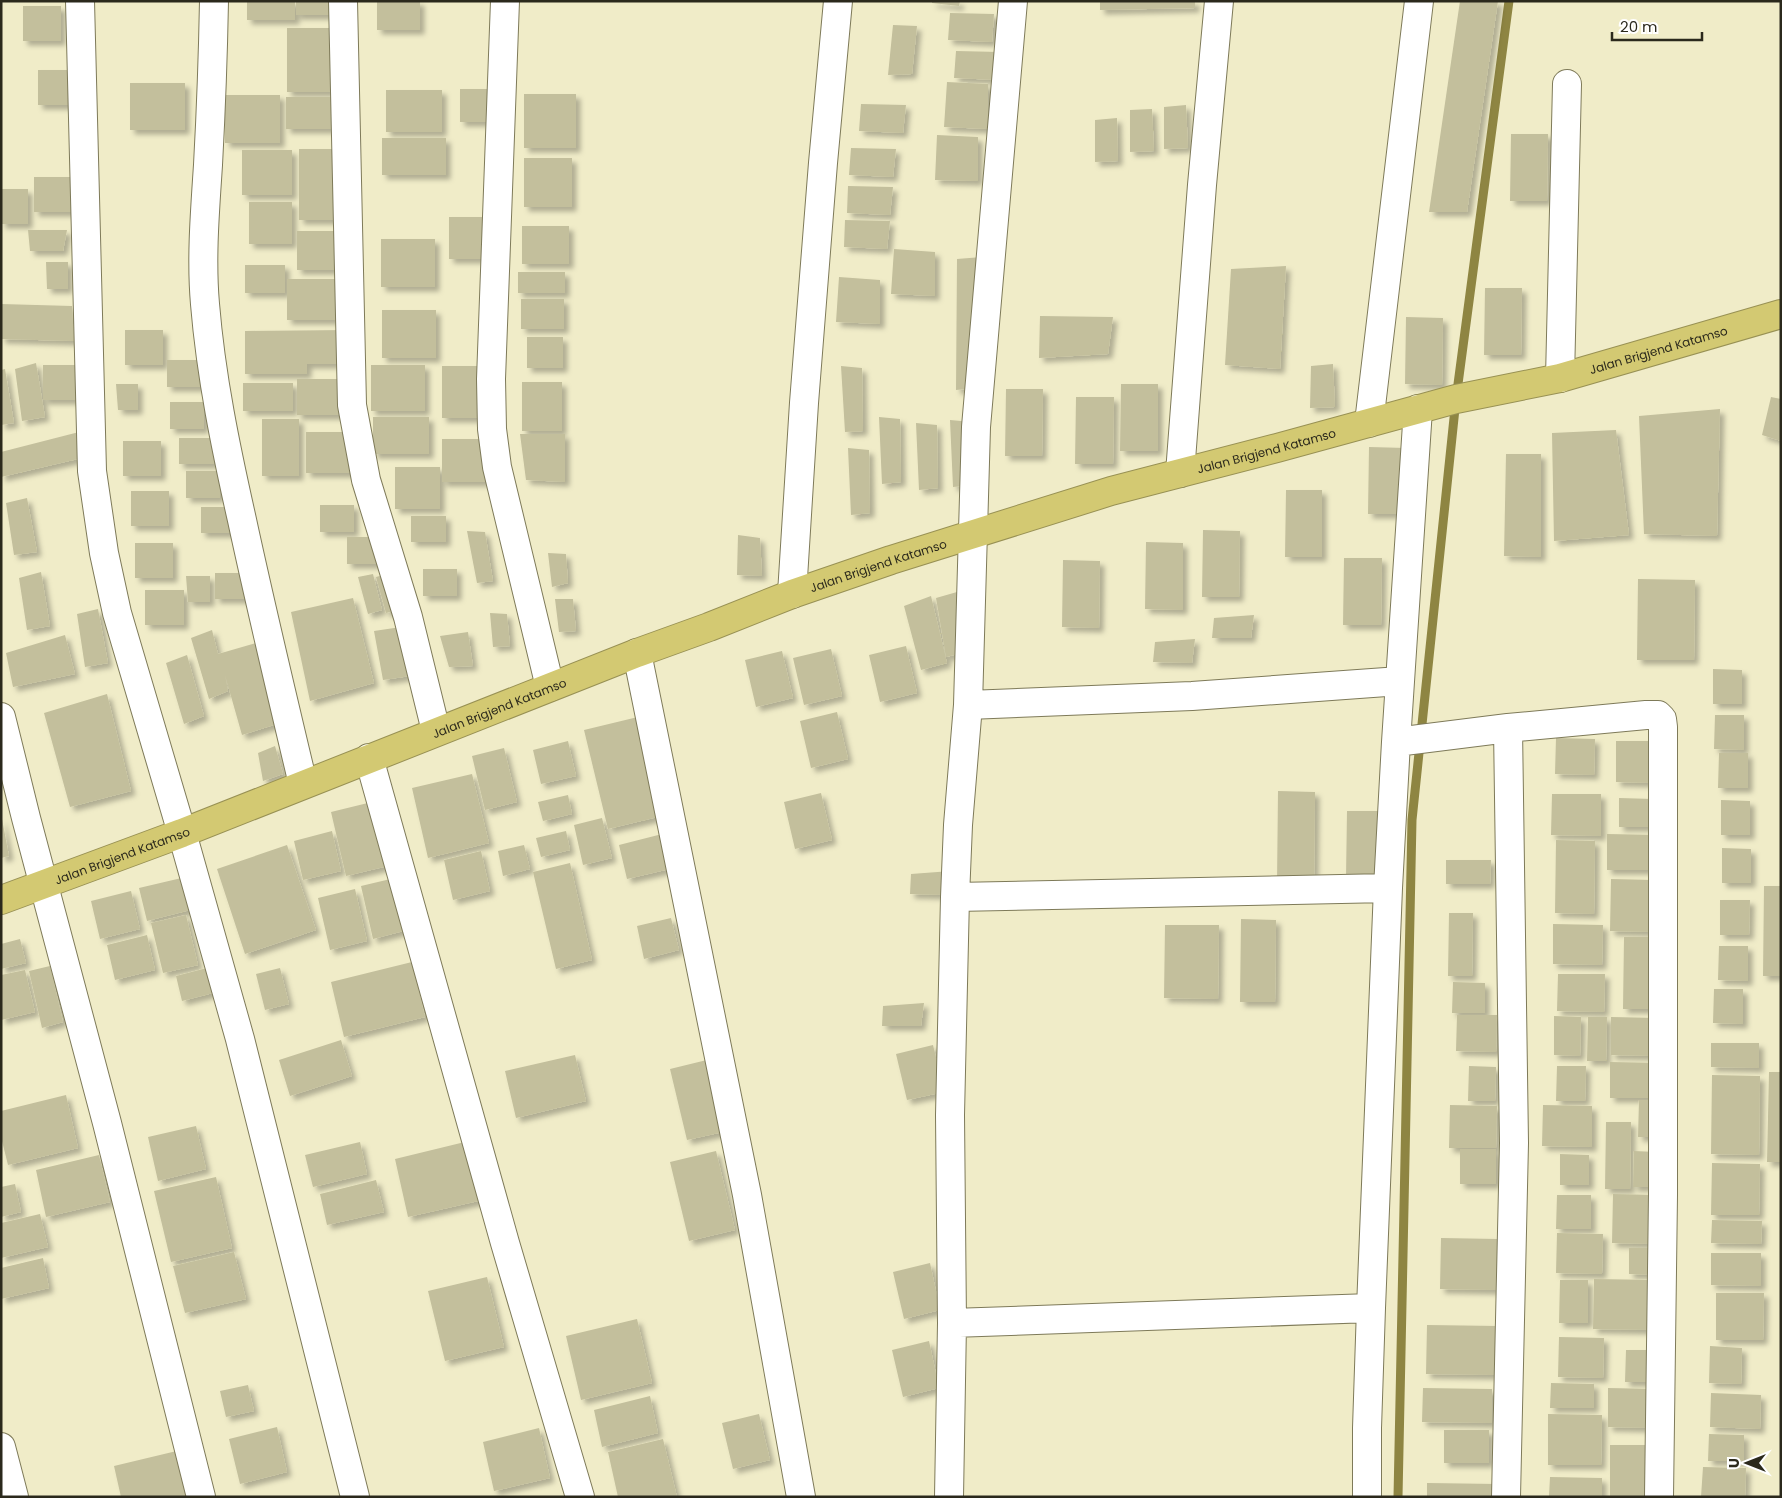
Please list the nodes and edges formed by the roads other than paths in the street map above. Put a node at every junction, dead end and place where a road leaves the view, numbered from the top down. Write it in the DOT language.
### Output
graph roads {
  1 [pos="80,1"];
  2 [pos="214,1"];
  3 [pos="343,1"];
  4 [pos="505,1"];
  5 [pos="838,1"];
  6 [pos="1013,1"];
  7 [pos="1219,1"];
  8 [pos="1419,1"];
  9 [pos="1567,84"];
  10 [pos="1781,314"];
  11 [pos="1560,378"];
  12 [pos="1418,409"];
  13 [pos="1369,423"];
  14 [pos="1180,473"];
  15 [pos="974,533"];
  16 [pos="792,594"];
  17 [pos="637,653"];
  18 [pos="1400,681"];
  19 [pos="550,687"];
  20 [pos="968,705"];
  21 [pos="1,718"];
  22 [pos="1508,728"];
  23 [pos="436,731"];
  24 [pos="1396,742"];
  25 [pos="369,758"];
  26 [pos="303,784"];
  27 [pos="182,833"];
  28 [pos="44,884"];
  29 [pos="1388,888"];
  30 [pos="955,898"];
  31 [pos="1,900"];
  32 [pos="1371,1308"];
  33 [pos="952,1323"];
  34 [pos="1,1447"];
  35 [pos="14,1497"];
  36 [pos="201,1497"];
  37 [pos="355,1497"];
  38 [pos="580,1497"];
  39 [pos="802,1497"];
  40 [pos="949,1497"];
  41 [pos="1367,1497"];
  42 [pos="1506,1497"];
  43 [pos="1659,1497"];
  1 -- 27 [label="street"];
  2 -- 26 [label="street"];
  3 -- 23 [label="street"];
  4 -- 19 [label="street"];
  5 -- 16 [label="street"];
  6 -- 15 [label="street"];
  7 -- 14 [label="street"];
  8 -- 13 [label="street"];
  9 -- 11 [label="street"];
  10 -- 11 [label="highway, Jalan Brigjend Katamso"];
  11 -- 12 [label="highway, Jalan Brigjend Katamso"];
  12 -- 13 [label="highway, Jalan Brigjend Katamso"];
  12 -- 18 [label="street"];
  13 -- 14 [label="highway, Jalan Brigjend Katamso"];
  14 -- 15 [label="highway, Jalan Brigjend Katamso"];
  15 -- 16 [label="highway, Jalan Brigjend Katamso"];
  15 -- 20 [label="street"];
  16 -- 17 [label="highway, Jalan Brigjend Katamso"];
  17 -- 19 [label="highway, Jalan Brigjend Katamso"];
  17 -- 39 [label="street"];
  18 -- 20 [label="street"];
  18 -- 24 [label="street"];
  19 -- 23 [label="highway, Jalan Brigjend Katamso"];
  20 -- 30 [label="street"];
  21 -- 28 [label="street"];
  22 -- 24 [label="street"];
  22 -- 42 [label="street"];
  22 -- 43 [label="street"];
  23 -- 25 [label="highway, Jalan Brigjend Katamso"];
  24 -- 29 [label="street"];
  25 -- 26 [label="highway, Jalan Brigjend Katamso"];
  25 -- 38 [label="street"];
  26 -- 27 [label="highway, Jalan Brigjend Katamso"];
  27 -- 28 [label="highway, Jalan Brigjend Katamso"];
  27 -- 37 [label="street"];
  28 -- 31 [label="highway, Jalan Brigjend Katamso"];
  28 -- 36 [label="street"];
  29 -- 30 [label="street"];
  29 -- 32 [label="street"];
  30 -- 33 [label="street"];
  32 -- 33 [label="street"];
  32 -- 41 [label="street"];
  33 -- 40 [label="street"];
  34 -- 35 [label="street"];
}
